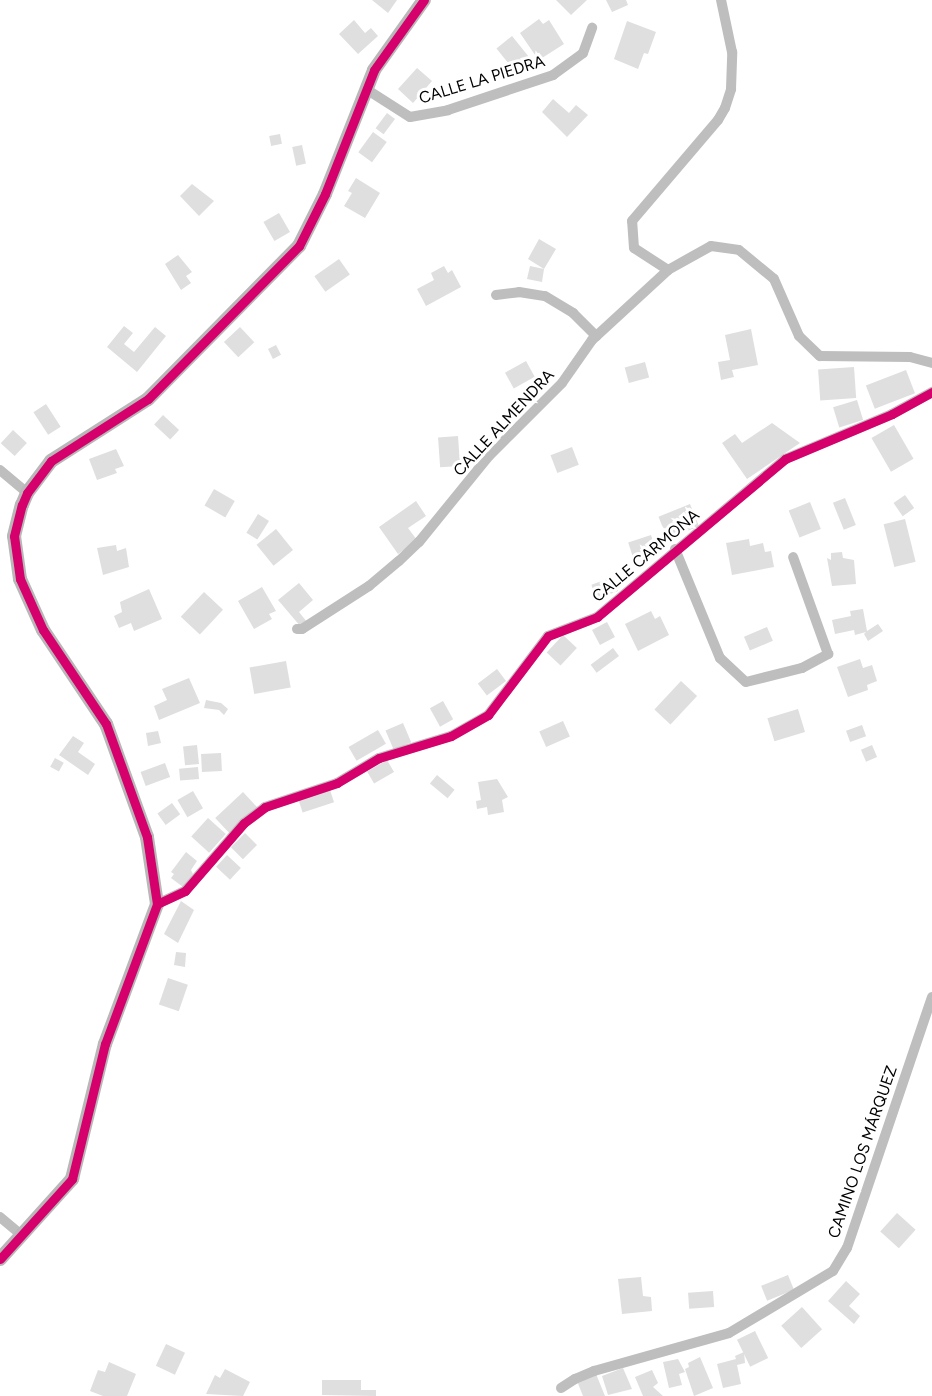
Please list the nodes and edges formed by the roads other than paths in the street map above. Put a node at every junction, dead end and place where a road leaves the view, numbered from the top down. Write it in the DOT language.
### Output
graph roads {
  1 [pos="424,0"];
  2 [pos="721,0"];
  3 [pos="592,28"];
  4 [pos="366,90"];
  5 [pos="668,270"];
  6 [pos="496,295"];
  7 [pos="596,336"];
  8 [pos="932,363"];
  9 [pos="932,392"];
  10 [pos="0,470"];
  11 [pos="27,493"];
  12 [pos="675,549"];
  13 [pos="793,557"];
  14 [pos="297,629"];
  15 [pos="157,904"];
  16 [pos="932,997"];
  17 [pos="0,1217"];
  18 [pos="23,1236"];
  19 [pos="0,1259"];
  20 [pos="561,1388"];
  1 -- 4 [label="street"];
  2 -- 5 [label="street"];
  3 -- 4 [label="street, CALLE LA PIEDRA"];
  4 -- 11 [label="street"];
  5 -- 7 [label="street, CALLE ALMENDRA"];
  5 -- 8 [label="street, CALLE ALMENDRA"];
  6 -- 7 [label="street"];
  7 -- 14 [label="street, CALLE ALMENDRA"];
  9 -- 12 [label="street, CALLE CARMONA"];
  10 -- 11 [label="street"];
  11 -- 15 [label="street"];
  12 -- 13 [label="street"];
  12 -- 15 [label="street, CALLE CARMONA"];
  15 -- 18 [label="street"];
  16 -- 20 [label="street, CAMINO LOS MÁRQUEZ"];
  17 -- 18 [label="street"];
  18 -- 19 [label="street"];
}
